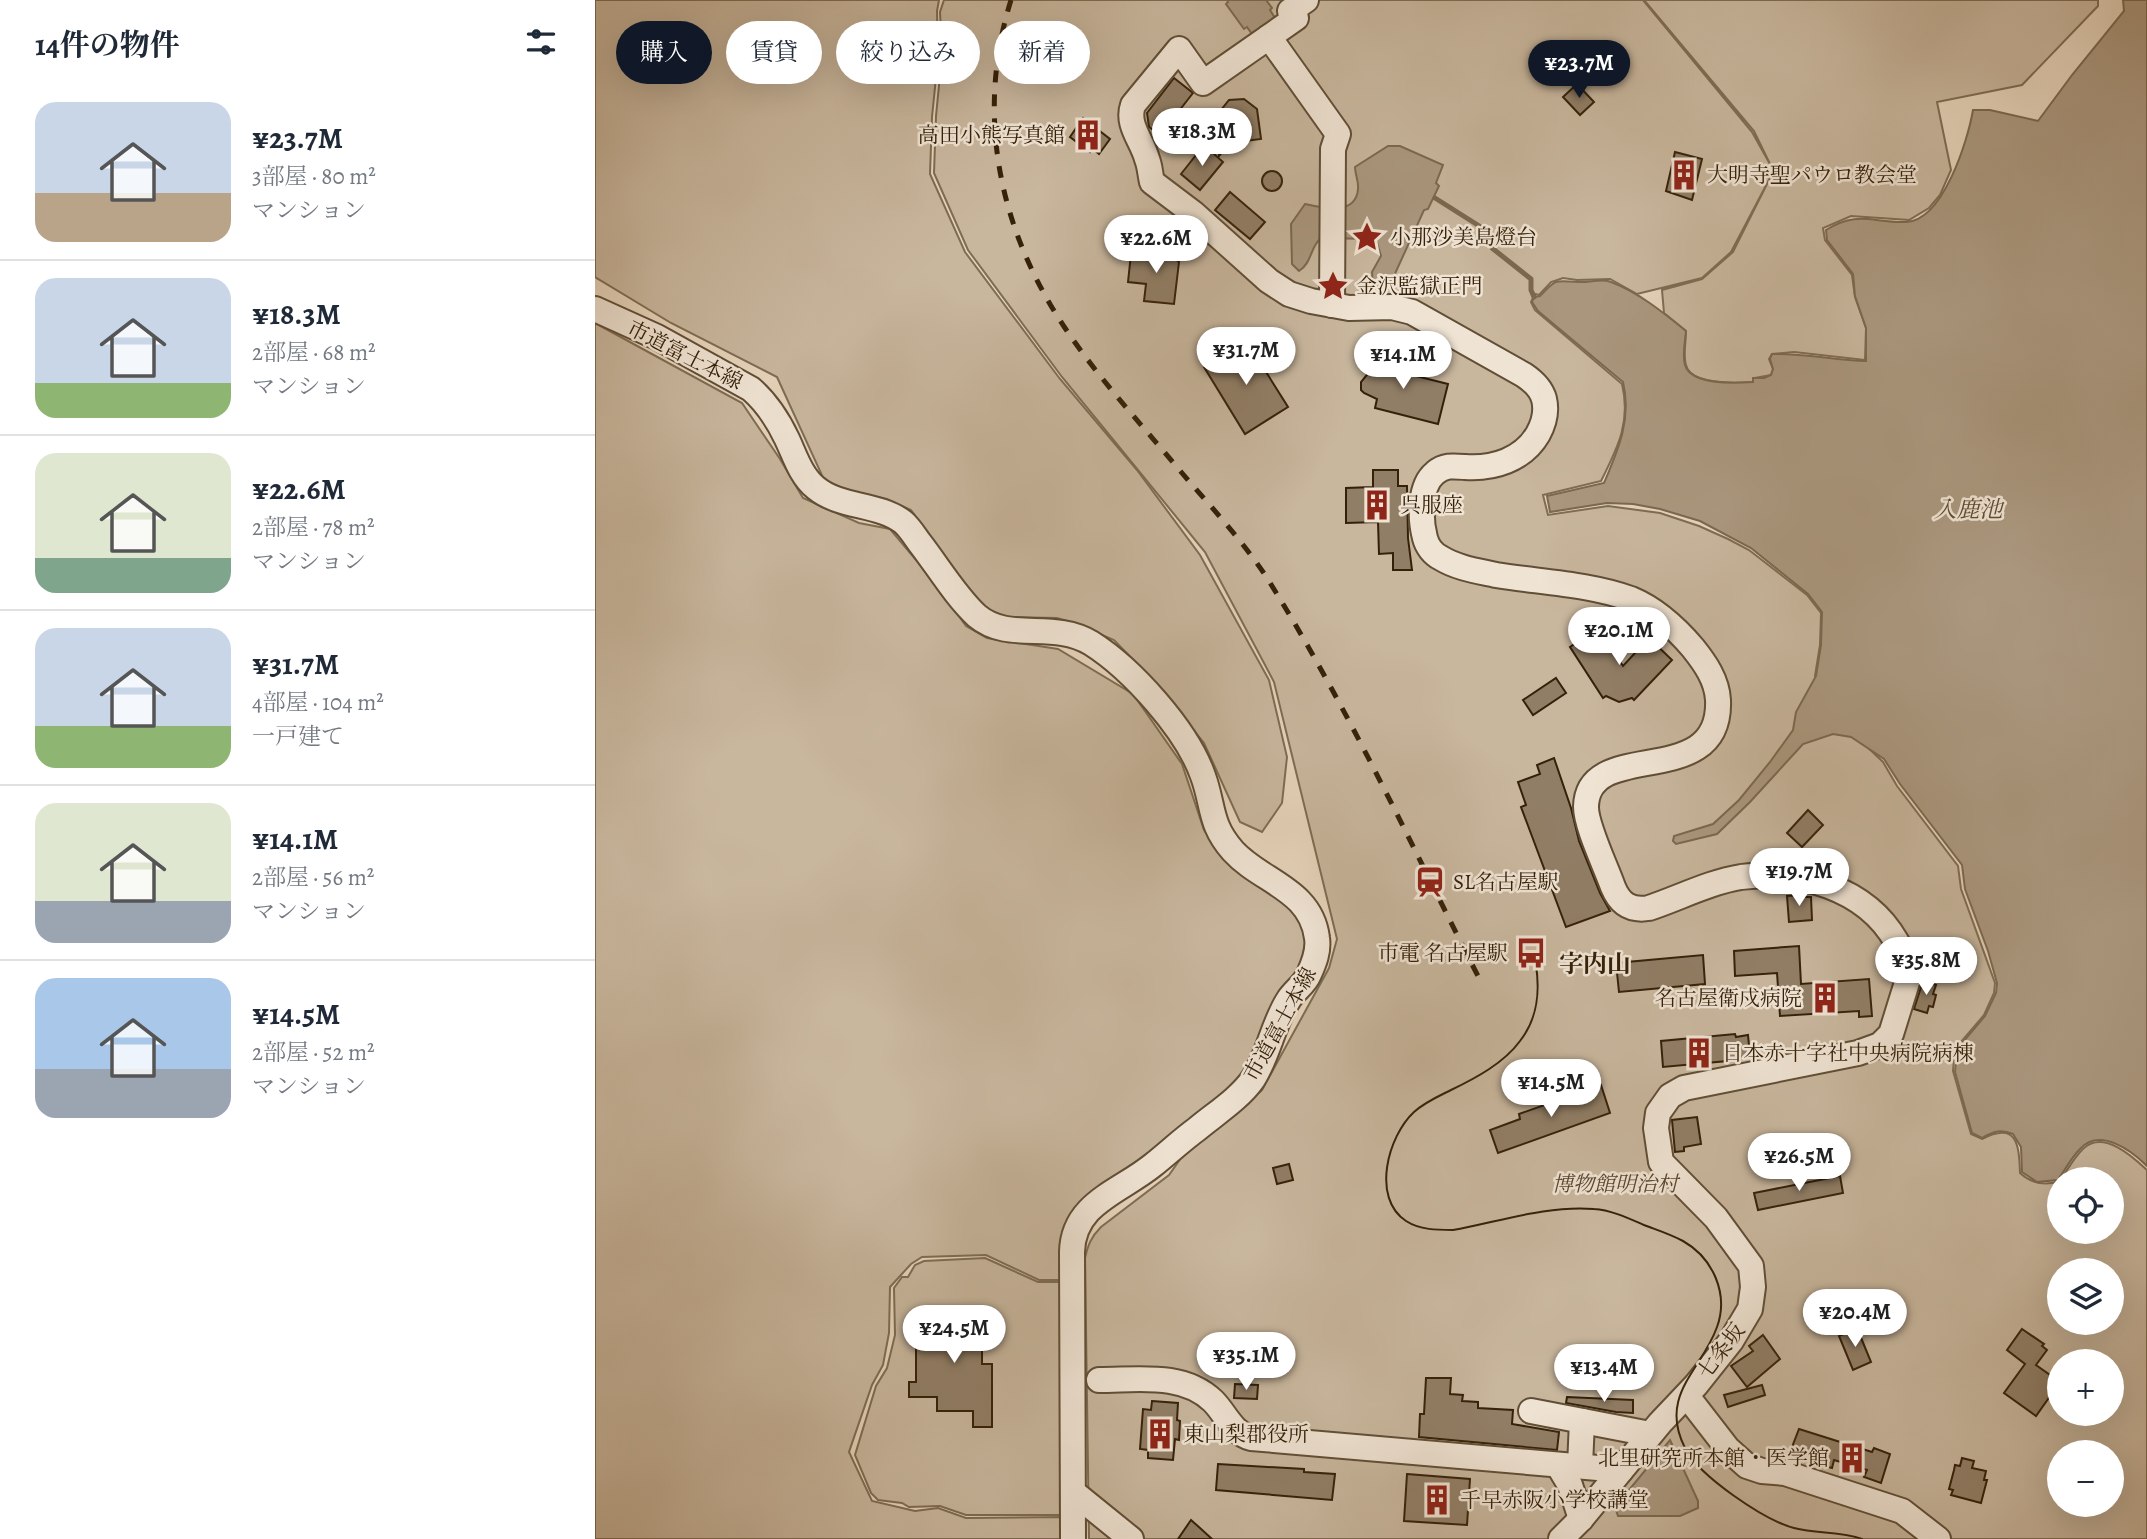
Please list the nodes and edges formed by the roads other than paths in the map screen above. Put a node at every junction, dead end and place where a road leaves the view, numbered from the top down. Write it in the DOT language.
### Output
graph roads {
  1 [pos="1305,0"];
  2 [pos="1269,37"];
  3 [pos="1332,305"];
  4 [pos="595,309"];
  5 [pos="1651,745"];
  6 [pos="1632,765"];
  7 [pos="1100,1380"];
  8 [pos="1682,1401"];
  9 [pos="1531,1411"];
  10 [pos="1582,1421"];
  11 [pos="1650,1434"];
  12 [pos="1569,1465"];
  13 [pos="1621,1470"];
  14 [pos="1073,1492"];
  15 [pos="1581,1519"];
  16 [pos="1073,1539"];
  17 [pos="1131,1539"];
  18 [pos="1561,1539"];
  19 [pos="1938,1539"];
  1 -- 2 [label="street"];
  2 -- 3 [label="street"];
  2 -- 3 [label="street"];
  3 -- 6 [label="street"];
  4 -- 14 [label="street, 市道富士本線"];
  5 -- 6 [label="street"];
  6 -- 8 [label="street, 七条坂"];
  7 -- 12 [label="street"];
  8 -- 11 [label="street, 七条坂"];
  8 -- 19 [label="street"];
  9 -- 10 [label="street"];
  10 -- 11 [label="street"];
  10 -- 12 [label="street"];
  11 -- 13 [label="street, 七条坂"];
  12 -- 13 [label="street"];
  12 -- 15 [label="street"];
  13 -- 15 [label="street, 七条坂"];
  14 -- 16 [label="street, 市道富士本線"];
  14 -- 17 [label="street"];
  15 -- 18 [label="street, 七条坂"];
}
